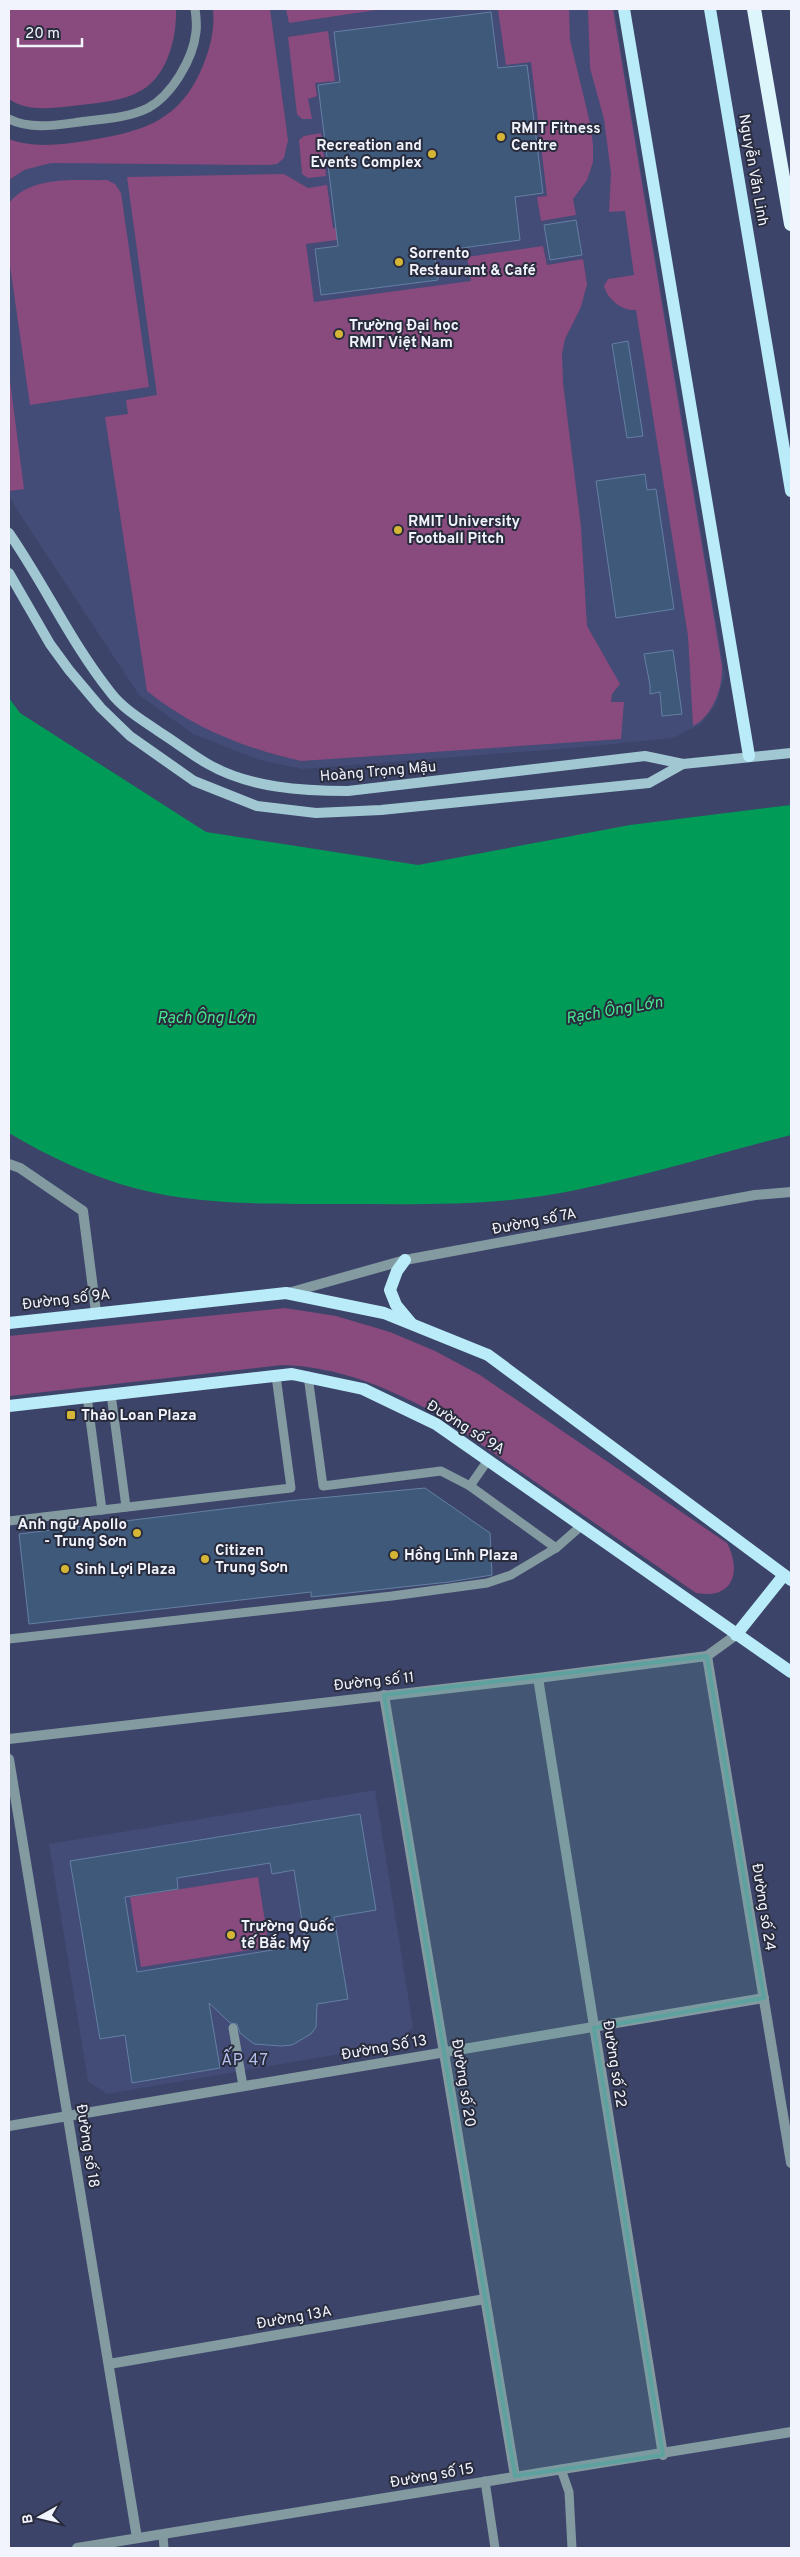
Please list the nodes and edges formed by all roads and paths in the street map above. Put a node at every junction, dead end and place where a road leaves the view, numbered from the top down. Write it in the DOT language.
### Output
graph roads {
  1 [pos="195,9"];
  2 [pos="624,9"];
  3 [pos="710,9"];
  4 [pos="754,9"];
  5 [pos="9,119"];
  6 [pos="791,224"];
  7 [pos="791,490"];
  8 [pos="9,533"];
  9 [pos="9,573"];
  10 [pos="791,753"];
  11 [pos="749,756"];
  12 [pos="683,764"];
  13 [pos="9,1164"];
  14 [pos="791,1192"];
  15 [pos="405,1260"];
  16 [pos="286,1293"];
  17 [pos="96,1312"];
  18 [pos="9,1322"];
  19 [pos="412,1325"];
  20 [pos="276,1376"];
  21 [pos="308,1376"];
  22 [pos="111,1394"];
  23 [pos="87,1396"];
  24 [pos="9,1406"];
  25 [pos="488,1460"];
  26 [pos="470,1486"];
  27 [pos="126,1507"];
  28 [pos="102,1510"];
  29 [pos="9,1521"];
  30 [pos="581,1526"];
  31 [pos="556,1548"];
  32 [pos="788,1577"];
  33 [pos="736,1634"];
  34 [pos="9,1639"];
  35 [pos="707,1656"];
  36 [pos="791,1672"];
  37 [pos="538,1678"];
  38 [pos="384,1695"];
  39 [pos="9,1739"];
  40 [pos="9,1759"];
  41 [pos="764,1998"];
  42 [pos="233,2028"];
  43 [pos="594,2028"];
  44 [pos="444,2052"];
  45 [pos="243,2086"];
  46 [pos="68,2116"];
  47 [pos="9,2126"];
  48 [pos="791,2163"];
  49 [pos="485,2299"];
  50 [pos="108,2364"];
  51 [pos="791,2432"];
  52 [pos="663,2454"];
  53 [pos="561,2469"];
  54 [pos="515,2476"];
  55 [pos="485,2481"];
  56 [pos="163,2535"];
  57 [pos="137,2538"];
  58 [pos="77,2548"];
  59 [pos="164,2548"];
  60 [pos="494,2548"];
  61 [pos="572,2548"];
  1 -- 5 [label="lane"];
  2 -- 11 [label="main road"];
  3 -- 7 [label="main road, Nguyễn Văn Linh"];
  4 -- 6 [label="highway, Nguyễn Văn Linh"];
  8 -- 12 [label="main road, Hoàng Trọng Mậu"];
  9 -- 12 [label="main road, Hoàng Trọng Mậu"];
  10 -- 11 [label="main road, Hoàng Trọng Mậu"];
  11 -- 12 [label="main road, Hoàng Trọng Mậu"];
  13 -- 17 [label="street"];
  14 -- 15 [label="street, Đường số 7A"];
  15 -- 16 [label="street, Đường số 7A"];
  15 -- 19 [label="main road"];
  16 -- 17 [label="main road, Đường số 9A"];
  16 -- 19 [label="main road, Đường số 9A"];
  17 -- 18 [label="main road, Đường số 9A"];
  19 -- 32 [label="main road, Đường số 9A"];
  20 -- 21 [label="main road, Đường số 9A"];
  20 -- 22 [label="main road, Đường số 9A"];
  20 -- 27 [label="lane"];
  21 -- 25 [label="main road, Đường số 9A"];
  21 -- 26 [label="lane"];
  22 -- 23 [label="main road, Đường số 9A"];
  22 -- 27 [label="lane"];
  23 -- 24 [label="main road, Đường số 9A"];
  23 -- 28 [label="lane"];
  25 -- 26 [label="lane"];
  25 -- 30 [label="main road, Đường số 9A"];
  26 -- 31 [label="lane"];
  27 -- 28 [label="lane"];
  28 -- 29 [label="lane"];
  30 -- 31 [label="lane"];
  30 -- 33 [label="main road, Đường số 9A"];
  31 -- 34 [label="lane"];
  32 -- 33 [label="main road"];
  33 -- 35 [label="street, Đường số 11"];
  33 -- 36 [label="main road, Đường số 9A"];
  35 -- 37 [label="street, Đường số 11"];
  35 -- 41 [label="street, Đường số 24"];
  37 -- 38 [label="street, Đường số 11"];
  37 -- 43 [label="street, Đường số 22"];
  38 -- 39 [label="street, Đường số 11"];
  38 -- 44 [label="street, Đường số 20"];
  40 -- 46 [label="street, Đường số 18"];
  41 -- 43 [label="street, Đường Số 13"];
  41 -- 48 [label="street, Đường số 24"];
  42 -- 45 [label="lane"];
  43 -- 44 [label="street, Đường Số 13"];
  43 -- 52 [label="street, Đường số 22"];
  44 -- 45 [label="street, Đường Số 13"];
  44 -- 49 [label="street, Đường số 20"];
  45 -- 46 [label="street, Đường Số 13"];
  46 -- 47 [label="street, Đường Số 13"];
  46 -- 50 [label="street, Đường số 18"];
  49 -- 50 [label="street, Đường 13A"];
  49 -- 54 [label="street, Đường số 20"];
  50 -- 57 [label="street, Đường số 18"];
  51 -- 52 [label="street, Đường số 15"];
  52 -- 53 [label="street, Đường số 15"];
  53 -- 54 [label="street, Đường số 15"];
  53 -- 61 [label="lane"];
  54 -- 55 [label="street, Đường số 15"];
  55 -- 56 [label="street, Đường số 15"];
  55 -- 60 [label="lane"];
  56 -- 57 [label="street, Đường số 15"];
  56 -- 59 [label="lane"];
  57 -- 58 [label="street, Đường số 15"];
}
